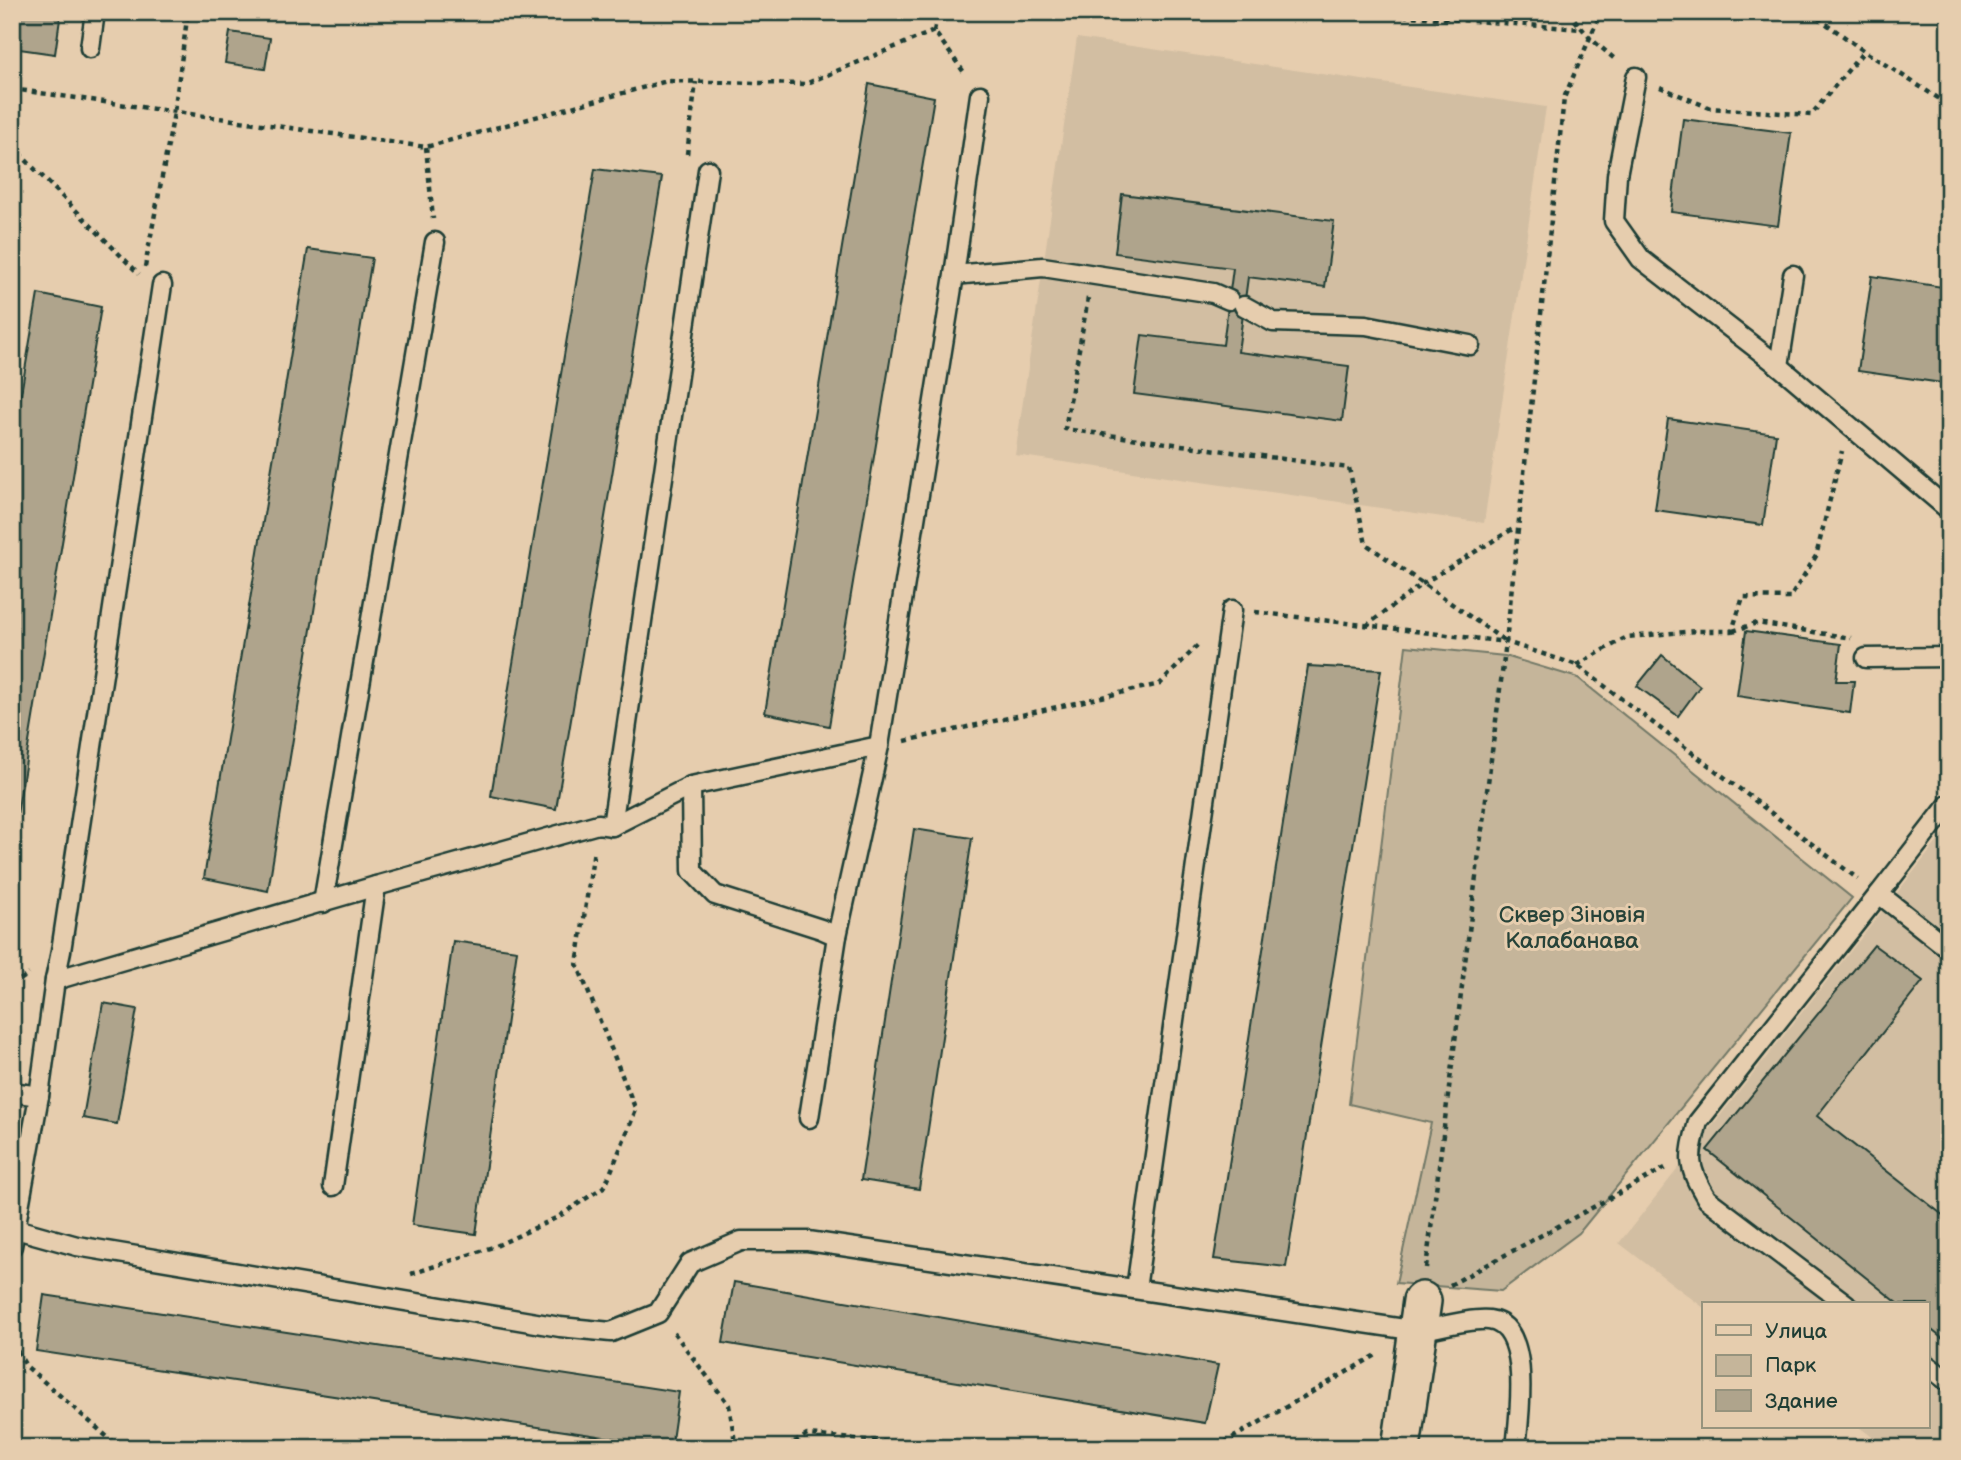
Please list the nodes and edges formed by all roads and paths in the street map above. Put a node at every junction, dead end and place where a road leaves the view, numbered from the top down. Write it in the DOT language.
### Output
graph roads {
  1 [pos="94,12"];
  2 [pos="188,12"];
  3 [pos="938,12"];
  4 [pos="1353,12"];
  5 [pos="1568,12"];
  6 [pos="1601,12"];
  7 [pos="1810,12"];
  8 [pos="1582,29"];
  9 [pos="934,31"];
  10 [pos="1590,38"];
  11 [pos="90,48"];
  12 [pos="1864,51"];
  13 [pos="1636,77"];
  14 [pos="696,82"];
  15 [pos="12,89"];
  16 [pos="980,95"];
  17 [pos="1949,105"];
  18 [pos="174,113"];
  19 [pos="12,146"];
  20 [pos="426,147"];
  21 [pos="708,170"];
  22 [pos="435,242"];
  23 [pos="954,275"];
  24 [pos="1093,275"];
  25 [pos="1793,275"];
  26 [pos="162,285"];
  27 [pos="1470,345"];
  28 [pos="1779,366"];
  29 [pos="1848,423"];
  30 [pos="1949,510"];
  31 [pos="1517,527"];
  32 [pos="1422,583"];
  33 [pos="1232,610"];
  34 [pos="1366,626"];
  35 [pos="1732,631"];
  36 [pos="1506,642"];
  37 [pos="1949,657"];
  38 [pos="1867,658"];
  39 [pos="1577,665"];
  40 [pos="879,746"];
  41 [pos="691,786"];
  42 [pos="1949,804"];
  43 [pos="605,825"];
  44 [pos="376,886"];
  45 [pos="1879,894"];
  46 [pos="323,903"];
  47 [pos="837,936"];
  48 [pos="1949,948"];
  49 [pos="55,980"];
  50 [pos="12,1091"];
  51 [pos="39,1096"];
  52 [pos="809,1118"];
  53 [pos="1689,1154"];
  54 [pos="333,1185"];
  55 [pos="14,1237"];
  56 [pos="1136,1289"];
  57 [pos="369,1294"];
  58 [pos="1843,1302"];
  59 [pos="659,1313"];
  60 [pos="1420,1316"];
  61 [pos="12,1342"];
  62 [pos="1930,1368"];
  63 [pos="1949,1382"];
  64 [pos="120,1448"];
  65 [pos="736,1448"];
  66 [pos="786,1448"];
  67 [pos="962,1448"];
  68 [pos="1215,1448"];
  69 [pos="1401,1448"];
  70 [pos="1516,1448"];
  1 -- 11 [label="lane"];
  2 -- 18 [label="path"];
  3 -- 9 [label="path"];
  4 -- 8 [label="path"];
  5 -- 8 [label="path"];
  6 -- 10 [label="path"];
  7 -- 12 [label="path"];
  8 -- 10 [label="path"];
  9 -- 14 [label="path"];
  9 -- 16 [label="path"];
  10 -- 13 [label="path"];
  10 -- 31 [label="path"];
  12 -- 13 [label="path"];
  12 -- 17 [label="path"];
  13 -- 28 [label="lane"];
  14 -- 20 [label="path"];
  14 -- 21 [label="path"];
  15 -- 18 [label="path"];
  16 -- 23 [label="lane"];
  18 -- 19 [label="path"];
  18 -- 20 [label="path"];
  20 -- 22 [label="path"];
  21 -- 43 [label="lane"];
  22 -- 46 [label="lane"];
  23 -- 24 [label="lane"];
  23 -- 40 [label="lane"];
  24 -- 27 [label="lane"];
  24 -- 32 [label="path"];
  25 -- 28 [label="lane"];
  26 -- 49 [label="lane"];
  28 -- 29 [label="lane"];
  29 -- 30 [label="lane"];
  29 -- 35 [label="path"];
  31 -- 32 [label="path"];
  31 -- 36 [label="path"];
  32 -- 34 [label="path"];
  32 -- 36 [label="path"];
  33 -- 34 [label="path"];
  33 -- 40 [label="path"];
  33 -- 56 [label="lane"];
  34 -- 36 [label="path"];
  35 -- 38 [label="path"];
  35 -- 39 [label="path"];
  36 -- 39 [label="path"];
  36 -- 60 [label="path"];
  37 -- 38 [label="lane"];
  39 -- 45 [label="path"];
  40 -- 41 [label="lane"];
  40 -- 47 [label="lane"];
  41 -- 43 [label="lane"];
  41 -- 47 [label="lane"];
  42 -- 45 [label="lane"];
  43 -- 44 [label="lane"];
  43 -- 57 [label="path"];
  44 -- 46 [label="lane"];
  44 -- 54 [label="lane"];
  45 -- 48 [label="lane"];
  45 -- 53 [label="lane"];
  46 -- 49 [label="lane"];
  47 -- 52 [label="lane"];
  49 -- 51 [label="lane"];
  50 -- 51 [label="lane"];
  51 -- 55 [label="lane"];
  53 -- 58 [label="lane"];
  53 -- 60 [label="path"];
  55 -- 57 [label="lane"];
  56 -- 59 [label="lane"];
  56 -- 60 [label="lane"];
  57 -- 59 [label="lane"];
  59 -- 65 [label="path"];
  60 -- 68 [label="path"];
  60 -- 69 [label="street"];
  60 -- 70 [label="lane"];
  61 -- 64 [label="path"];
  62 -- 63 [label="lane"];
  66 -- 67 [label="path"];
}
